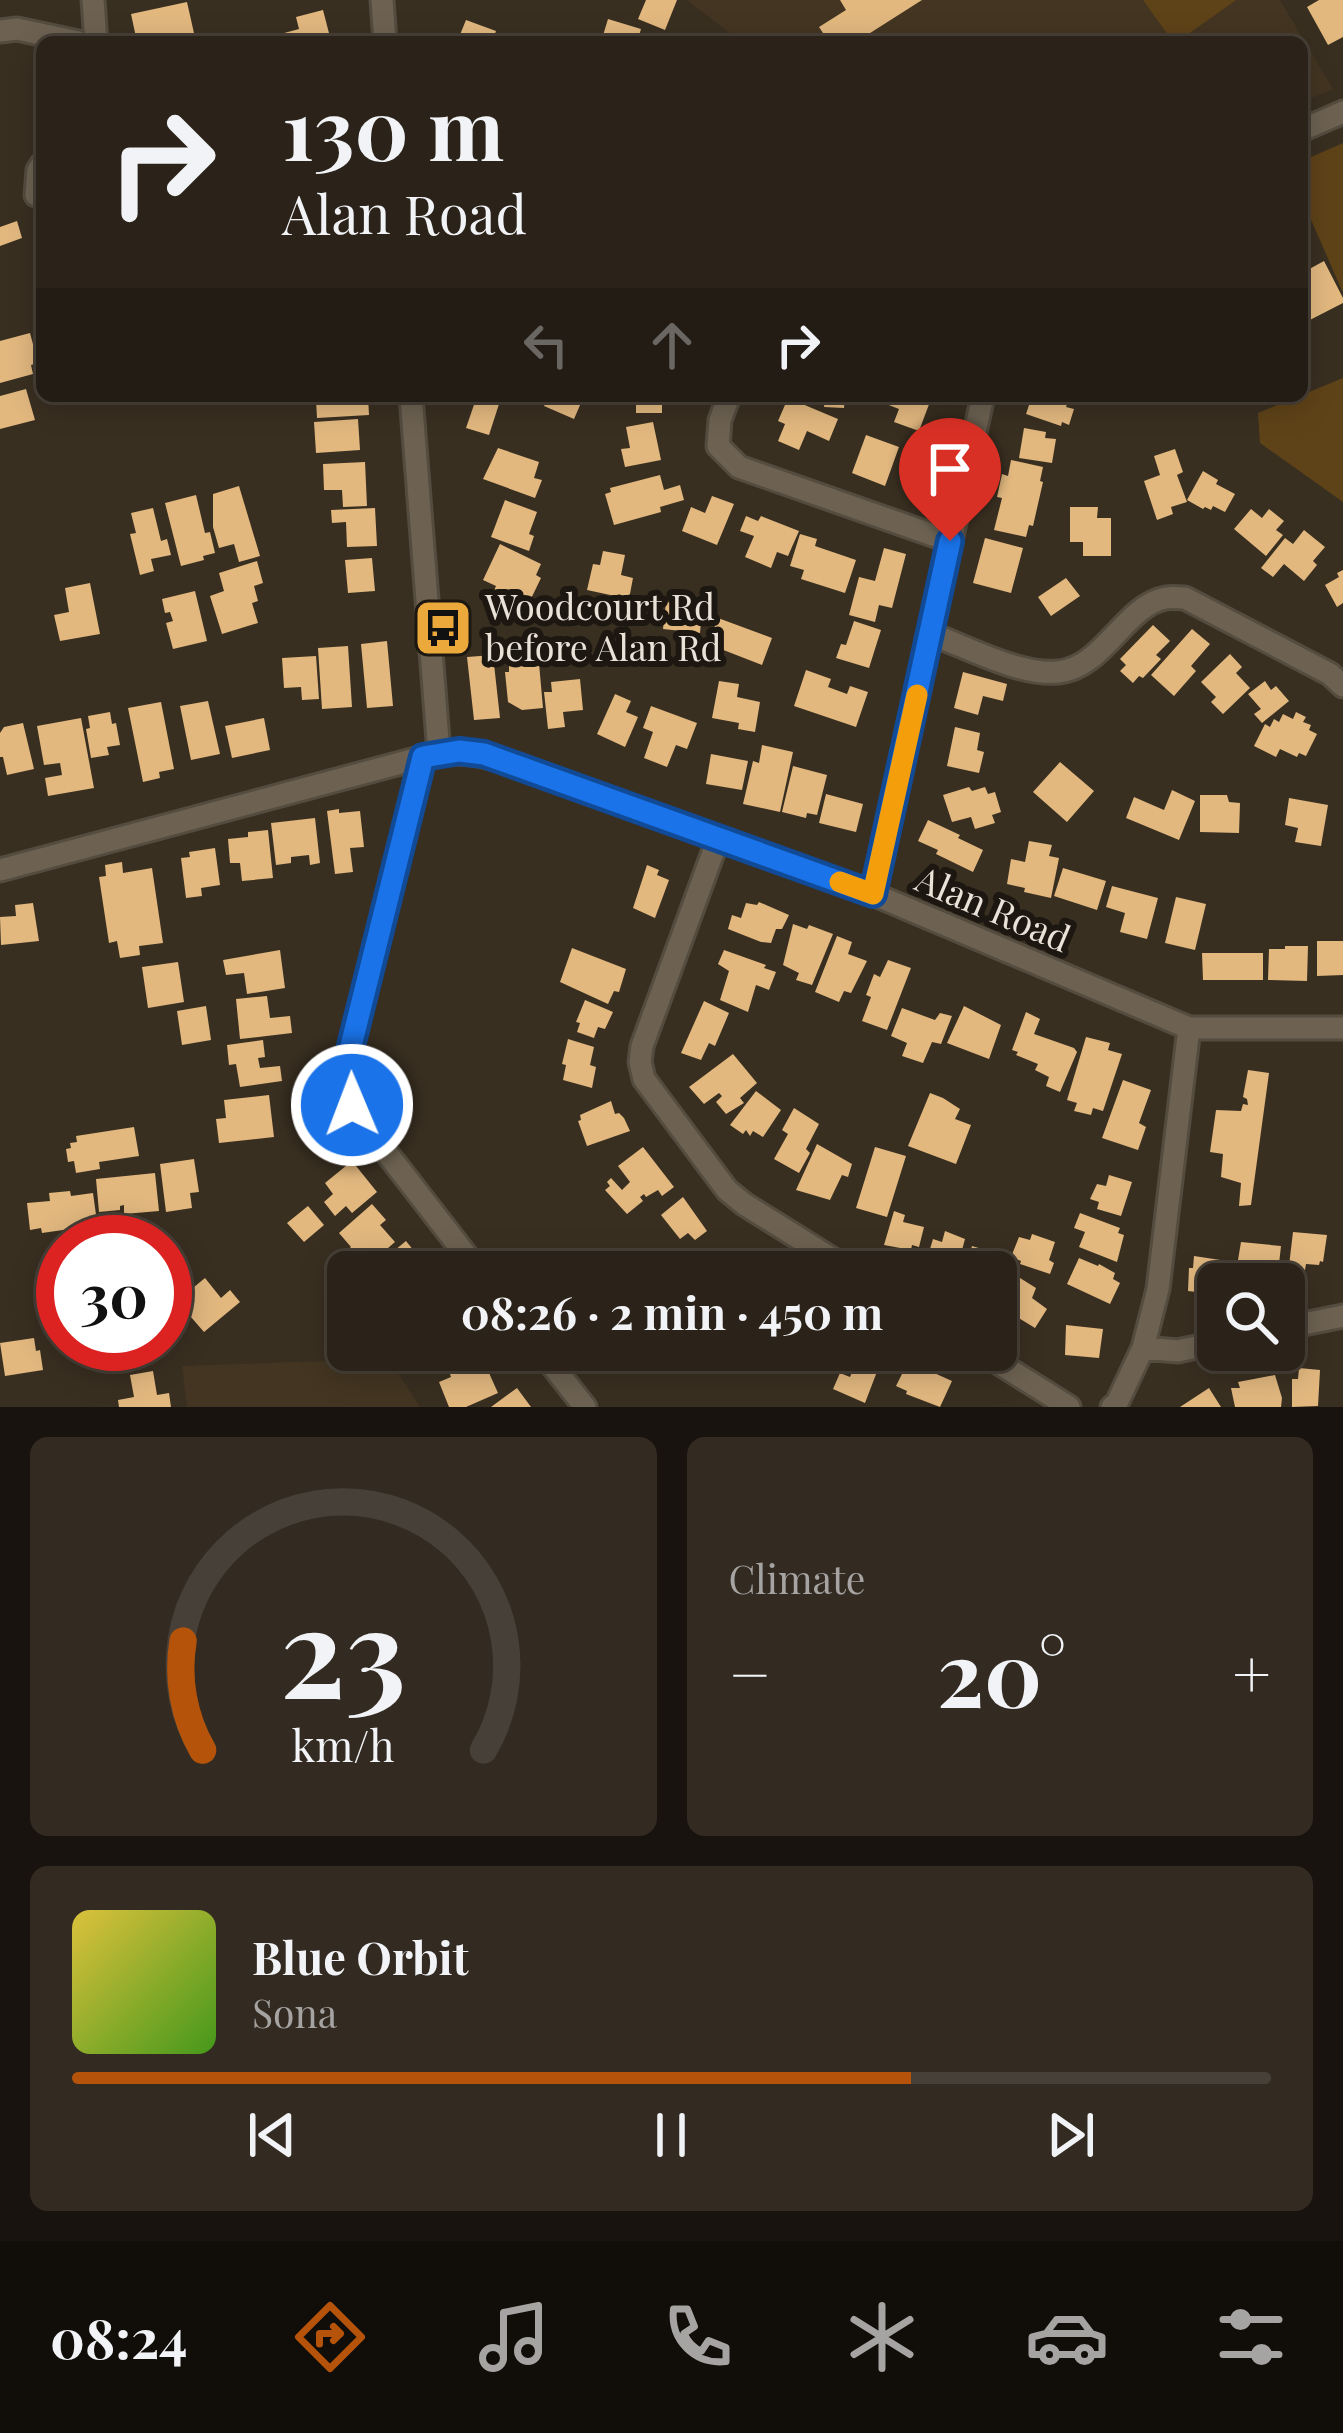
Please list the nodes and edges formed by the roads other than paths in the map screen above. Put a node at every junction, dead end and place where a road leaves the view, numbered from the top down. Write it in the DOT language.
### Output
graph roads {
  1 [pos="93,0"];
  2 [pos="382,0"];
  3 [pos="0,31"];
  4 [pos="52,36"];
  5 [pos="96,36"];
  6 [pos="385,36"];
  7 [pos="1343,112"];
  8 [pos="1308,127"];
  9 [pos="36,187"];
  10 [pos="35,195"];
  11 [pos="411,402"];
  12 [pos="727,402"];
  13 [pos="981,402"];
  14 [pos="950,541"];
  15 [pos="931,634"];
  16 [pos="1343,686"];
  17 [pos="431,755"];
  18 [pos="718,839"];
  19 [pos="0,870"];
  20 [pos="873,894"];
  21 [pos="1189,1028"];
  22 [pos="1343,1028"];
  23 [pos="463,1251"];
  24 [pos="819,1251"];
  25 [pos="1343,1316"];
  26 [pos="1305,1324"];
  27 [pos="1197,1347"];
  28 [pos="1143,1348"];
  29 [pos="557,1371"];
  30 [pos="1012,1371"];
  31 [pos="585,1407"];
  32 [pos="1069,1407"];
  33 [pos="1112,1407"];
  1 -- 5 [label="street"];
  2 -- 6 [label="street"];
  3 -- 4 [label="street"];
  7 -- 8 [label="street"];
  9 -- 10 [label="street"];
  11 -- 17 [label="street"];
  12 -- 14 [label="street"];
  13 -- 14 [label="street"];
  14 -- 15 [label="street"];
  15 -- 16 [label="street"];
  15 -- 20 [label="street"];
  17 -- 18 [label="street, Alan Road"];
  17 -- 19 [label="street, Alan Road"];
  17 -- 23 [label="street"];
  18 -- 20 [label="street, Alan Road"];
  18 -- 24 [label="street"];
  20 -- 21 [label="street, Alan Road"];
  21 -- 22 [label="street, Alan Road"];
  21 -- 28 [label="street"];
  25 -- 26 [label="street"];
  27 -- 28 [label="street"];
  28 -- 33 [label="street"];
  29 -- 31 [label="street"];
  30 -- 32 [label="street"];
}
